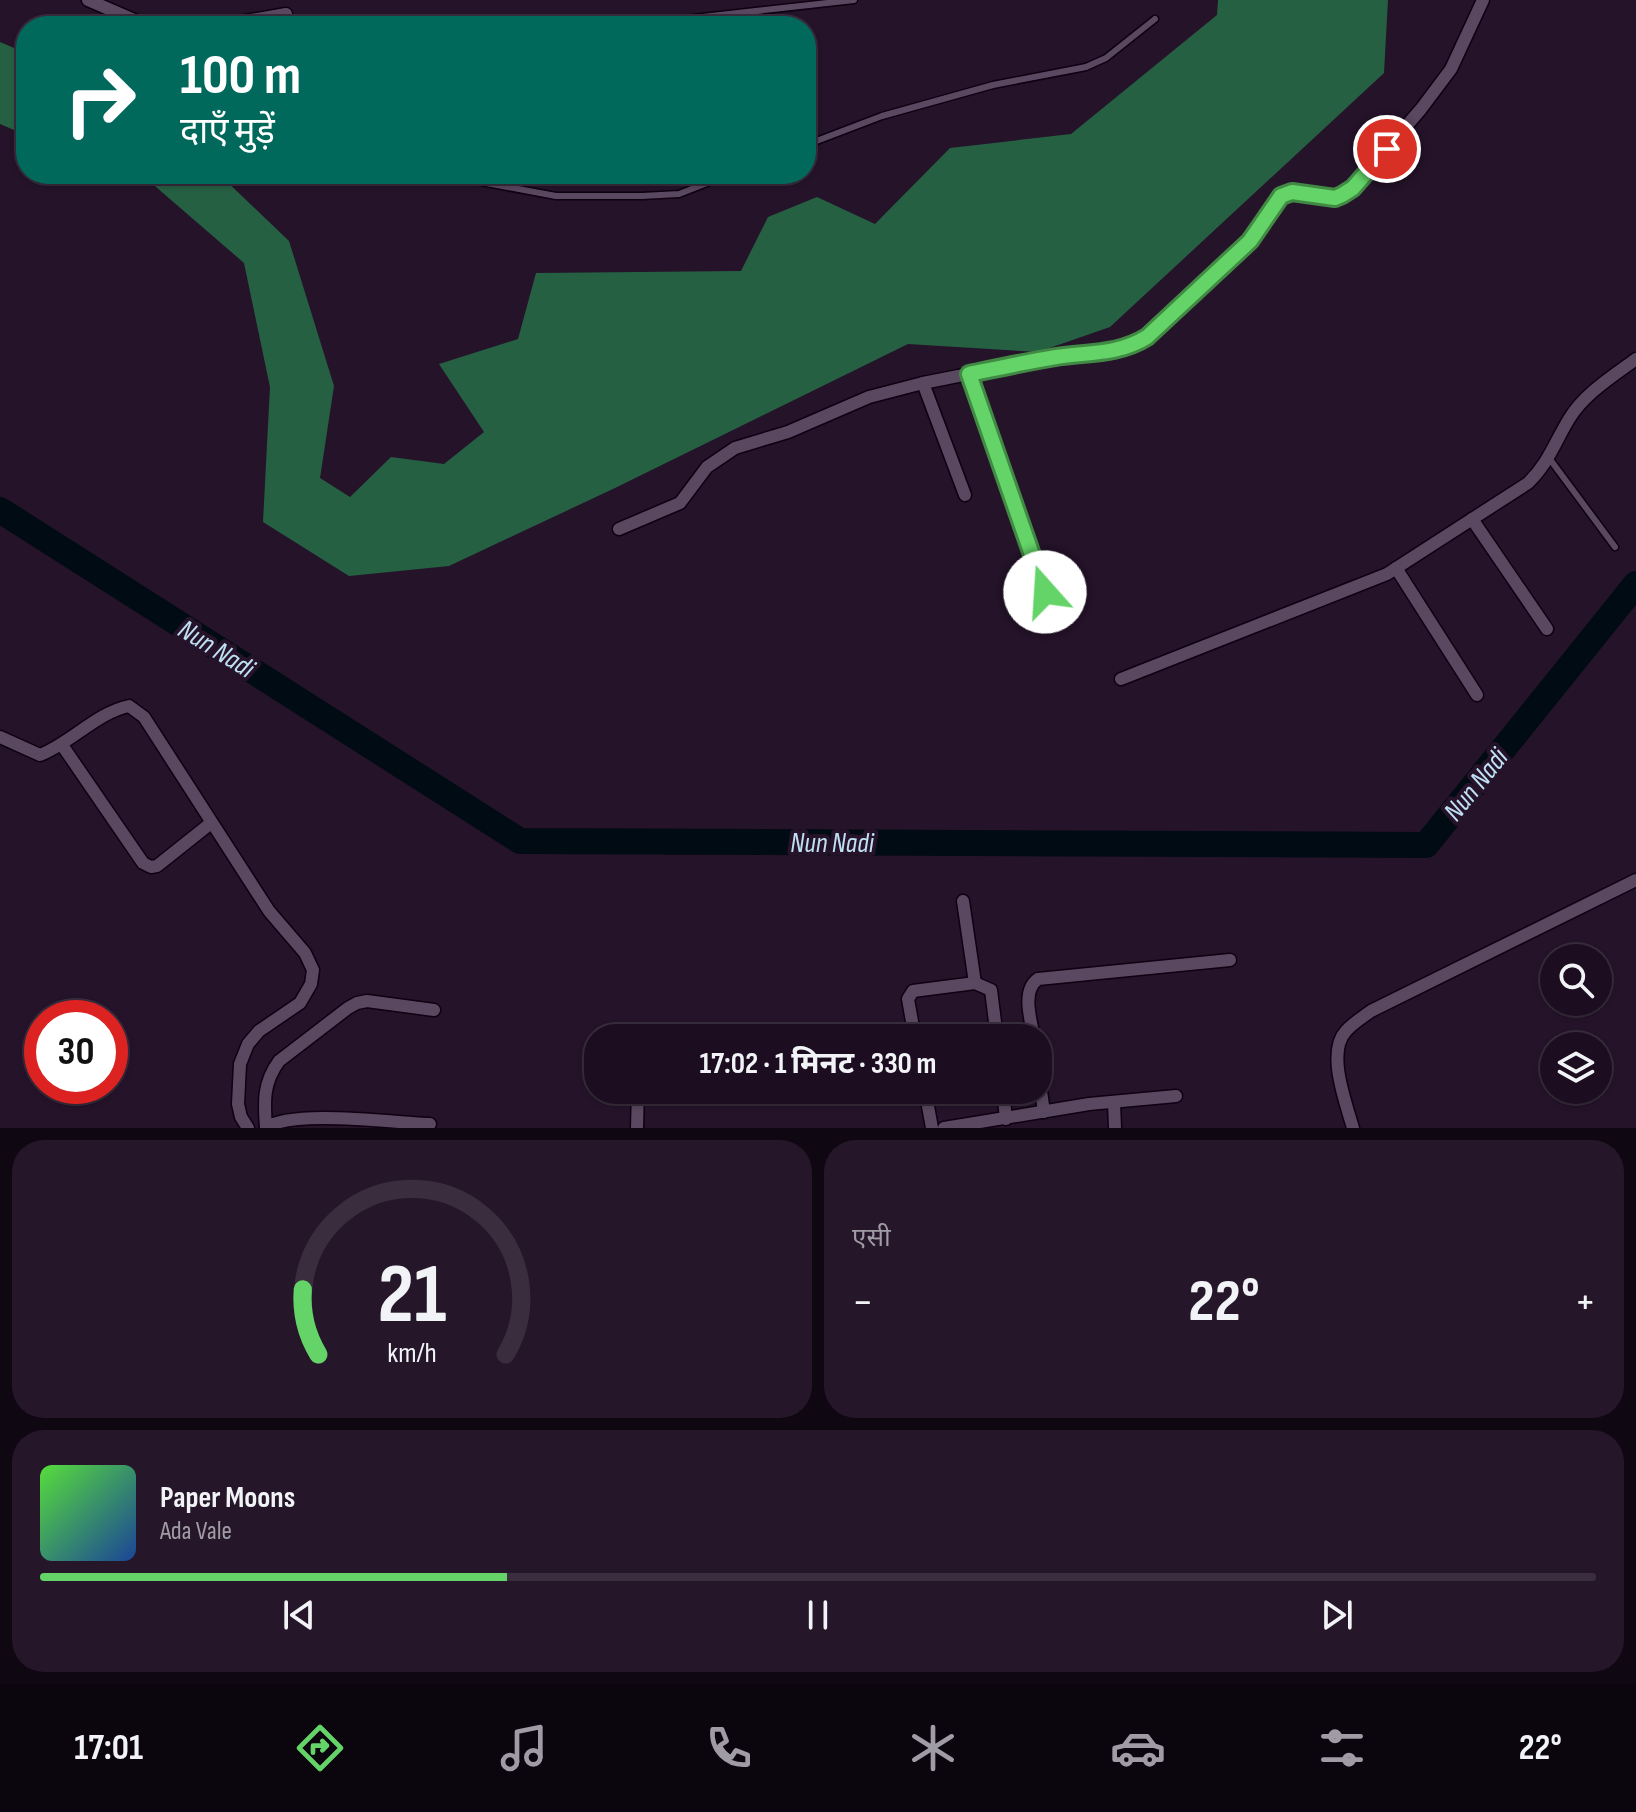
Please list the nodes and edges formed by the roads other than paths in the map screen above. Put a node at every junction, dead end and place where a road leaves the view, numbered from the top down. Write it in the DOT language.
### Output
graph roads {
  1 [pos="88,0"];
  2 [pos="854,0"];
  3 [pos="1483,0"];
  4 [pos="286,14"];
  5 [pos="125,16"];
  6 [pos="274,16"];
  7 [pos="712,16"];
  8 [pos="1155,19"];
  9 [pos="816,141"];
  10 [pos="492,184"];
  11 [pos="704,184"];
  12 [pos="1636,359"];
  13 [pos="969,374"];
  14 [pos="923,383"];
  15 [pos="1549,458"];
  16 [pos="965,495"];
  17 [pos="1472,519"];
  18 [pos="619,529"];
  19 [pos="1615,547"];
  20 [pos="1396,568"];
  21 [pos="1045,592"];
  22 [pos="1547,629"];
  23 [pos="1121,679"];
  24 [pos="1477,695"];
  25 [pos="0,737"];
  26 [pos="62,745"];
  27 [pos="211,823"];
  28 [pos="1636,880"];
  29 [pos="963,901"];
  30 [pos="1230,960"];
  31 [pos="975,983"];
  32 [pos="434,1010"];
  33 [pos="912,1024"];
  34 [pos="995,1024"];
  35 [pos="1032,1024"];
  36 [pos="1176,1096"];
  37 [pos="1114,1102"];
  38 [pos="638,1104"];
  39 [pos="928,1104"];
  40 [pos="1004,1104"];
  41 [pos="1043,1104"];
  42 [pos="1044,1112"];
  43 [pos="1006,1119"];
  44 [pos="430,1124"];
  45 [pos="248,1128"];
  46 [pos="266,1128"];
  47 [pos="637,1128"];
  48 [pos="932,1128"];
  49 [pos="944,1128"];
  50 [pos="1115,1128"];
  51 [pos="1353,1128"];
  1 -- 5 [label="street"];
  2 -- 7 [label="lane"];
  3 -- 13 [label="street"];
  4 -- 6 [label="street"];
  8 -- 9 [label="lane"];
  10 -- 11 [label="lane"];
  12 -- 15 [label="street"];
  13 -- 14 [label="street"];
  13 -- 21 [label="street"];
  14 -- 16 [label="street"];
  14 -- 18 [label="street"];
  15 -- 17 [label="street"];
  15 -- 19 [label="lane"];
  17 -- 20 [label="street"];
  17 -- 22 [label="street"];
  20 -- 23 [label="street"];
  20 -- 24 [label="street"];
  25 -- 26 [label="street"];
  26 -- 27 [label="street"];
  26 -- 27 [label="street"];
  27 -- 45 [label="street"];
  28 -- 51 [label="street"];
  29 -- 31 [label="street"];
  30 -- 35 [label="street"];
  31 -- 33 [label="street"];
  31 -- 34 [label="street"];
  32 -- 46 [label="street"];
  36 -- 37 [label="street"];
  37 -- 42 [label="street"];
  37 -- 50 [label="street"];
  38 -- 47 [label="street"];
  39 -- 48 [label="street"];
  40 -- 43 [label="street"];
  41 -- 42 [label="street"];
  42 -- 43 [label="street"];
  43 -- 49 [label="street"];
  44 -- 46 [label="street"];
}
